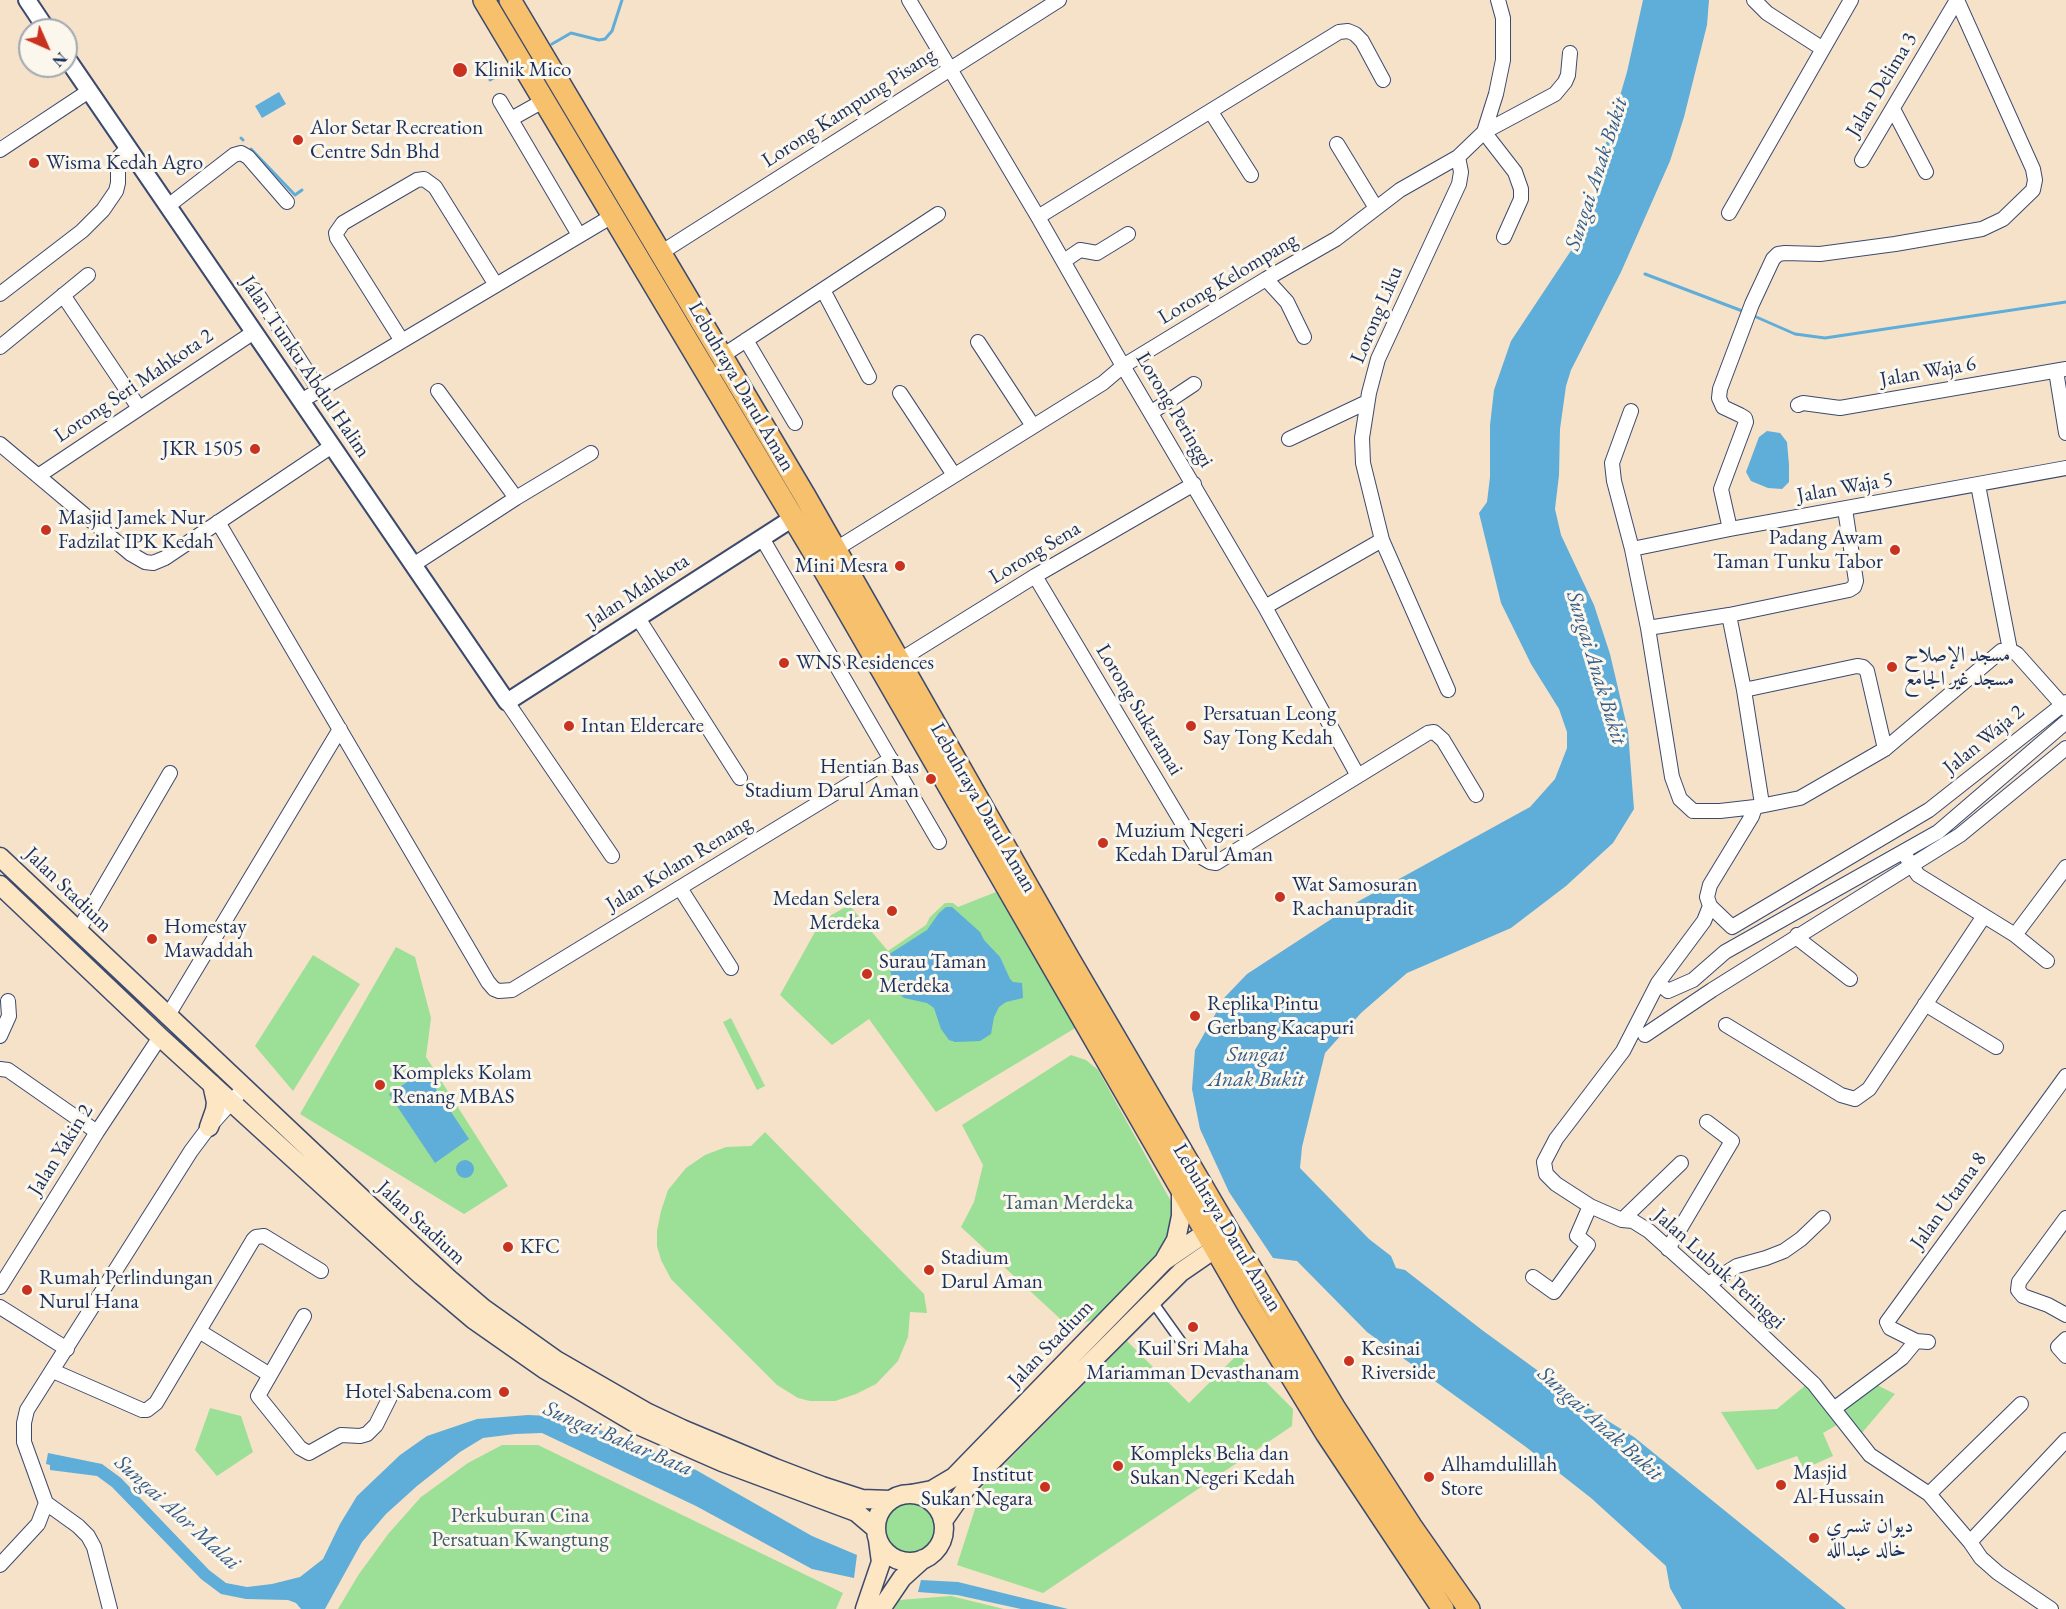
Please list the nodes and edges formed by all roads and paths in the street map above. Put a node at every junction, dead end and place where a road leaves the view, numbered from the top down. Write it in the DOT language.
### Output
graph roads {
  1 [pos="27,0"];
  2 [pos="909,0"];
  3 [pos="1059,0"];
  4 [pos="1498,0"];
  5 [pos="1754,0"];
  6 [pos="1851,0"];
  7 [pos="1957,0"];
  8 [pos="507,4"];
  9 [pos="39,18"];
  10 [pos="1823,49"];
  11 [pos="1570,53"];
  12 [pos="950,69"];
  13 [pos="78,75"];
  14 [pos="1383,80"];
  15 [pos="89,91"];
  16 [pos="545,100"];
  17 [pos="500,101"];
  18 [pos="1893,109"];
  19 [pos="1211,112"];
  20 [pos="511,119"];
  21 [pos="1484,132"];
  22 [pos="1337,144"];
  23 [pos="128,148"];
  24 [pos="0,150"];
  25 [pos="1458,157"];
  26 [pos="1862,160"];
  27 [pos="1926,172"];
  28 [pos="1251,175"];
  29 [pos="287,202"];
  30 [pos="168,206"];
  31 [pos="1376,208"];
  32 [pos="1730,213"];
  33 [pos="938,214"];
  34 [pos="614,215"];
  35 [pos="1038,217"];
  36 [pos="1128,234"];
  37 [pos="579,235"];
  38 [pos="1504,237"];
  39 [pos="662,252"];
  40 [pos="1064,261"];
  41 [pos="88,274"];
  42 [pos="1266,279"];
  43 [pos="496,285"];
  44 [pos="255,290"];
  45 [pos="823,290"];
  46 [pos="0,294"];
  47 [pos="63,295"];
  48 [pos="254,332"];
  49 [pos="1304,337"];
  50 [pos="746,340"];
  51 [pos="402,341"];
  52 [pos="978,342"];
  53 [pos="0,347"];
  54 [pos="722,356"];
  55 [pos="1123,366"];
  56 [pos="2061,370"];
  57 [pos="869,377"];
  58 [pos="1194,384"];
  59 [pos="319,390"];
  60 [pos="438,391"];
  61 [pos="900,393"];
  62 [pos="301,401"];
  63 [pos="1367,402"];
  64 [pos="1798,405"];
  65 [pos="139,408"];
  66 [pos="1631,411"];
  67 [pos="1152,412"];
  68 [pos="795,423"];
  69 [pos="1033,426"];
  70 [pos="2066,434"];
  71 [pos="1289,439"];
  72 [pos="0,444"];
  73 [pos="332,446"];
  74 [pos="591,453"];
  75 [pos="2066,468"];
  76 [pos="954,475"];
  77 [pos="38,476"];
  78 [pos="1194,484"];
  79 [pos="1978,485"];
  80 [pos="516,498"];
  81 [pos="1845,509"];
  82 [pos="793,518"];
  83 [pos="218,522"];
  84 [pos="1730,529"];
  85 [pos="762,538"];
  86 [pos="1382,540"];
  87 [pos="836,549"];
  88 [pos="1632,549"];
  89 [pos="413,565"];
  90 [pos="1035,576"];
  91 [pos="1265,607"];
  92 [pos="1729,615"];
  93 [pos="638,618"];
  94 [pos="1648,628"];
  95 [pos="2010,650"];
  96 [pos="900,660"];
  97 [pos="1448,690"];
  98 [pos="1744,690"];
  99 [pos="507,702"];
  100 [pos="2065,705"];
  101 [pos="2066,722"];
  102 [pos="340,729"];
  103 [pos="2066,748"];
  104 [pos="1885,749"];
  105 [pos="891,759"];
  106 [pos="170,773"];
  107 [pos="1358,776"];
  108 [pos="740,778"];
  109 [pos="1995,783"];
  110 [pos="1476,795"];
  111 [pos="2006,797"];
  112 [pos="1759,806"];
  113 [pos="939,842"];
  114 [pos="1904,853"];
  115 [pos="612,856"];
  116 [pos="0,857"];
  117 [pos="1911,865"];
  118 [pos="2066,867"];
  119 [pos="0,885"];
  120 [pos="680,888"];
  121 [pos="1710,906"];
  122 [pos="1984,916"];
  123 [pos="1732,927"];
  124 [pos="78,931"];
  125 [pos="1797,935"];
  126 [pos="2015,935"];
  127 [pos="1725,952"];
  128 [pos="2047,961"];
  129 [pos="731,968"];
  130 [pos="1850,979"];
  131 [pos="1663,987"];
  132 [pos="8,1001"];
  133 [pos="1925,1004"];
  134 [pos="1683,1009"];
  135 [pos="167,1017"];
  136 [pos="1726,1025"];
  137 [pos="1645,1035"];
  138 [pos="0,1036"];
  139 [pos="160,1037"];
  140 [pos="1996,1047"];
  141 [pos="0,1069"];
  142 [pos="2066,1076"];
  143 [pos="212,1084"];
  144 [pos="244,1088"];
  145 [pos="2061,1093"];
  146 [pos="231,1102"];
  147 [pos="249,1118"];
  148 [pos="1707,1122"];
  149 [pos="209,1127"];
  150 [pos="97,1132"];
  151 [pos="1681,1163"];
  152 [pos="1181,1191"];
  153 [pos="1590,1206"];
  154 [pos="1823,1218"];
  155 [pos="2066,1218"];
  156 [pos="1622,1220"];
  157 [pos="1219,1235"];
  158 [pos="1668,1249"];
  159 [pos="1164,1261"];
  160 [pos="321,1271"];
  161 [pos="1533,1277"];
  162 [pos="1708,1284"];
  163 [pos="0,1287"];
  164 [pos="1152,1301"];
  165 [pos="0,1307"];
  166 [pos="2066,1315"];
  167 [pos="304,1316"];
  168 [pos="199,1331"];
  169 [pos="2066,1339"];
  170 [pos="1182,1343"];
  171 [pos="67,1349"];
  172 [pos="2066,1356"];
  173 [pos="53,1371"];
  174 [pos="270,1375"];
  175 [pos="390,1397"];
  176 [pos="2021,1404"];
  177 [pos="1834,1408"];
  178 [pos="2066,1440"];
  179 [pos="911,1494"];
  180 [pos="1929,1494"];
  181 [pos="890,1500"];
  182 [pos="46,1503"];
  183 [pos="62,1513"];
  184 [pos="943,1521"];
  185 [pos="38,1524"];
  186 [pos="877,1534"];
  187 [pos="1970,1542"];
  188 [pos="923,1559"];
  189 [pos="0,1565"];
  190 [pos="110,1609"];
  191 [pos="866,1609"];
  192 [pos="882,1609"];
  193 [pos="1443,1609"];
  194 [pos="1469,1609"];
  195 [pos="2051,1609"];
  1 -- 9 [label="street"];
  2 -- 12 [label="street, Lorong Peringgi"];
  3 -- 12 [label="street, Lorong Kampung Pisang"];
  4 -- 21 [label="street"];
  5 -- 10 [label="street"];
  6 -- 10 [label="street"];
  7 -- 18 [label="street, Jalan Delima 3"];
  7 -- 84 [label="street"];
  8 -- 16 [label="main road, Lebuhraya Darul Aman"];
  8 -- 39 [label="main road, Lebuhraya Darul Aman"];
  10 -- 32 [label="street"];
  11 -- 21 [label="street"];
  12 -- 35 [label="street, Lorong Peringgi"];
  12 -- 39 [label="street, Lorong Kampung Pisang"];
  13 -- 15 [label="street, Jalan Tunku Abdul Halim"];
  14 -- 19 [label="street"];
  15 -- 23 [label="street, Jalan Tunku Abdul Halim"];
  15 -- 24 [label="street"];
  16 -- 20 [label="street"];
  16 -- 34 [label="main road, Lebuhraya Darul Aman"];
  17 -- 20 [label="street"];
  18 -- 26 [label="street, Jalan Delima 3"];
  18 -- 27 [label="street"];
  19 -- 28 [label="street"];
  19 -- 35 [label="street"];
  20 -- 37 [label="street"];
  21 -- 25 [label="street, Lorong Kelompang"];
  21 -- 38 [label="street"];
  22 -- 31 [label="street"];
  23 -- 30 [label="street, Jalan Tunku Abdul Halim"];
  23 -- 46 [label="street"];
  25 -- 31 [label="street, Lorong Kelompang"];
  25 -- 63 [label="street, Lorong Liku"];
  29 -- 30 [label="street"];
  30 -- 48 [label="street, Jalan Tunku Abdul Halim"];
  31 -- 42 [label="street, Lorong Kelompang"];
  33 -- 45 [label="street"];
  34 -- 37 [label="street"];
  34 -- 82 [label="main road, Lebuhraya Darul Aman"];
  35 -- 40 [label="street, Lorong Peringgi"];
  36 -- 40 [label="street"];
  37 -- 43 [label="street"];
  39 -- 54 [label="main road, Lebuhraya Darul Aman"];
  40 -- 55 [label="street, Lorong Peringgi"];
  41 -- 47 [label="street"];
  42 -- 49 [label="street"];
  42 -- 55 [label="street, Lorong Kelompang"];
  43 -- 51 [label="street"];
  43 -- 51 [label="street"];
  44 -- 59 [label="street"];
  45 -- 50 [label="street"];
  45 -- 57 [label="street"];
  47 -- 53 [label="street"];
  47 -- 65 [label="street"];
  48 -- 62 [label="street, Jalan Tunku Abdul Halim"];
  48 -- 65 [label="street, Lorong Seri Mahkota 2"];
  50 -- 54 [label="street"];
  50 -- 68 [label="street"];
  51 -- 59 [label="street"];
  52 -- 69 [label="street"];
  54 -- 87 [label="main road, Lebuhraya Darul Aman"];
  55 -- 67 [label="street, Lorong Peringgi"];
  55 -- 69 [label="street, Lorong Kelompang"];
  56 -- 64 [label="street, Jalan Waja 6"];
  56 -- 70 [label="street"];
  58 -- 67 [label="street"];
  59 -- 62 [label="street"];
  60 -- 80 [label="street"];
  61 -- 76 [label="street"];
  62 -- 73 [label="street, Jalan Tunku Abdul Halim"];
  63 -- 71 [label="street"];
  63 -- 86 [label="street, Lorong Liku"];
  65 -- 77 [label="street, Lorong Seri Mahkota 2"];
  66 -- 88 [label="street"];
  67 -- 78 [label="street, Lorong Peringgi"];
  69 -- 76 [label="street, Lorong Kelompang"];
  72 -- 77 [label="street"];
  73 -- 83 [label="street"];
  73 -- 89 [label="street, Jalan Tunku Abdul Halim"];
  74 -- 80 [label="street"];
  75 -- 79 [label="street, Jalan Waja 5"];
  76 -- 87 [label="street, Lorong Kelompang"];
  77 -- 83 [label="street"];
  78 -- 90 [label="street, Lorong Sena"];
  78 -- 91 [label="street, Lorong Peringgi"];
  79 -- 81 [label="street, Jalan Waja 5"];
  79 -- 95 [label="street"];
  80 -- 89 [label="street"];
  81 -- 84 [label="street, Jalan Waja 5"];
  81 -- 92 [label="street"];
  82 -- 85 [label="street, Jalan Mahkota"];
  82 -- 152 [label="main road, Lebuhraya Darul Aman"];
  83 -- 102 [label="street"];
  84 -- 88 [label="street, Jalan Waja 5"];
  85 -- 93 [label="street, Jalan Mahkota"];
  85 -- 105 [label="street"];
  86 -- 91 [label="street"];
  86 -- 97 [label="street, Lorong Liku"];
  87 -- 96 [label="main road, Lebuhraya Darul Aman"];
  88 -- 94 [label="street"];
  89 -- 99 [label="street, Jalan Tunku Abdul Halim"];
  90 -- 96 [label="street, Lorong Sena"];
  90 -- 107 [label="street, Lorong Sukaramai"];
  91 -- 107 [label="street, Lorong Peringgi"];
  92 -- 94 [label="street"];
  92 -- 98 [label="street"];
  93 -- 99 [label="street, Jalan Mahkota"];
  93 -- 108 [label="street"];
  94 -- 112 [label="street"];
  95 -- 100 [label="street"];
  95 -- 104 [label="street"];
  96 -- 157 [label="main road, Lebuhraya Darul Aman"];
  98 -- 104 [label="street"];
  98 -- 112 [label="street"];
  99 -- 115 [label="street"];
  100 -- 123 [label="street, Jalan Waja 2"];
  101 -- 109 [label="street"];
  102 -- 120 [label="street, Jalan Kolam Renang"];
  102 -- 135 [label="street"];
  103 -- 111 [label="street"];
  104 -- 112 [label="street"];
  105 -- 113 [label="street"];
  105 -- 120 [label="street, Jalan Kolam Renang"];
  106 -- 124 [label="street"];
  107 -- 110 [label="street"];
  109 -- 111 [label="street"];
  109 -- 114 [label="street"];
  111 -- 117 [label="street"];
  112 -- 121 [label="street"];
  114 -- 117 [label="street"];
  114 -- 127 [label="street"];
  116 -- 124 [label="main road, Jalan Stadium"];
  117 -- 122 [label="street"];
  117 -- 125 [label="street"];
  118 -- 126 [label="street"];
  119 -- 139 [label="main road, Jalan Stadium"];
  120 -- 129 [label="street"];
  121 -- 123 [label="street"];
  121 -- 131 [label="street, Jalan Lubuk Peringgi"];
  122 -- 126 [label="street"];
  122 -- 133 [label="street"];
  123 -- 127 [label="street"];
  124 -- 135 [label="main road, Jalan Stadium"];
  125 -- 130 [label="street"];
  125 -- 134 [label="street"];
  126 -- 128 [label="street"];
  127 -- 131 [label="street"];
  131 -- 134 [label="street"];
  131 -- 153 [label="street, Jalan Lubuk Peringgi"];
  132 -- 138 [label="street"];
  133 -- 136 [label="street"];
  133 -- 140 [label="street"];
  134 -- 137 [label="street"];
  135 -- 144 [label="main road, Jalan Stadium"];
  139 -- 143 [label="main road, Jalan Stadium"];
  139 -- 150 [label="street, Jalan Yakin 2"];
  141 -- 150 [label="street"];
  142 -- 145 [label="street, Jalan Utama 8"];
  143 -- 146 [label="main road, Jalan Stadium"];
  143 -- 149 [label="main road"];
  144 -- 146 [label="street"];
  144 -- 181 [label="main road, Jalan Stadium"];
  145 -- 177 [label="street, Jalan Utama 8"];
  146 -- 147 [label="main road, Jalan Stadium"];
  146 -- 149 [label="street"];
  147 -- 149 [label="main road"];
  147 -- 186 [label="main road, Jalan Stadium"];
  148 -- 158 [label="street"];
  149 -- 171 [label="street"];
  150 -- 163 [label="street, Jalan Yakin 2"];
  151 -- 156 [label="street"];
  152 -- 157 [label="main road, Lebuhraya Darul Aman"];
  152 -- 159 [label="main road"];
  153 -- 156 [label="street, Jalan Lubuk Peringgi"];
  153 -- 161 [label="street"];
  154 -- 162 [label="street"];
  155 -- 166 [label="street"];
  156 -- 158 [label="street, Jalan Lubuk Peringgi"];
  157 -- 159 [label="main road, Jalan Stadium"];
  157 -- 164 [label="main road, Jalan Stadium"];
  157 -- 193 [label="main road, Lebuhraya Darul Aman"];
  157 -- 194 [label="main road, Lebuhraya Darul Aman"];
  158 -- 162 [label="street, Jalan Lubuk Peringgi"];
  159 -- 179 [label="main road, Jalan Stadium"];
  160 -- 168 [label="street"];
  162 -- 177 [label="street, Jalan Lubuk Peringgi"];
  164 -- 170 [label="street"];
  164 -- 184 [label="main road, Jalan Stadium"];
  165 -- 171 [label="street"];
  167 -- 174 [label="street"];
  168 -- 173 [label="street"];
  168 -- 174 [label="street"];
  169 -- 172 [label="street"];
  171 -- 173 [label="street"];
  173 -- 182 [label="street"];
  174 -- 175 [label="street"];
  176 -- 180 [label="street"];
  177 -- 180 [label="street, Jalan Lubuk Peringgi"];
  178 -- 187 [label="street"];
  179 -- 181 [label="main road"];
  179 -- 184 [label="main road"];
  180 -- 187 [label="street, Jalan Lubuk Peringgi"];
  181 -- 186 [label="main road"];
  182 -- 183 [label="street"];
  182 -- 185 [label="street"];
  183 -- 185 [label="street"];
  183 -- 190 [label="street"];
  184 -- 188 [label="main road"];
  185 -- 189 [label="street"];
  186 -- 188 [label="main road"];
  186 -- 191 [label="main road"];
  187 -- 195 [label="street, Jalan Lubuk Peringgi"];
  188 -- 192 [label="main road"];
}
